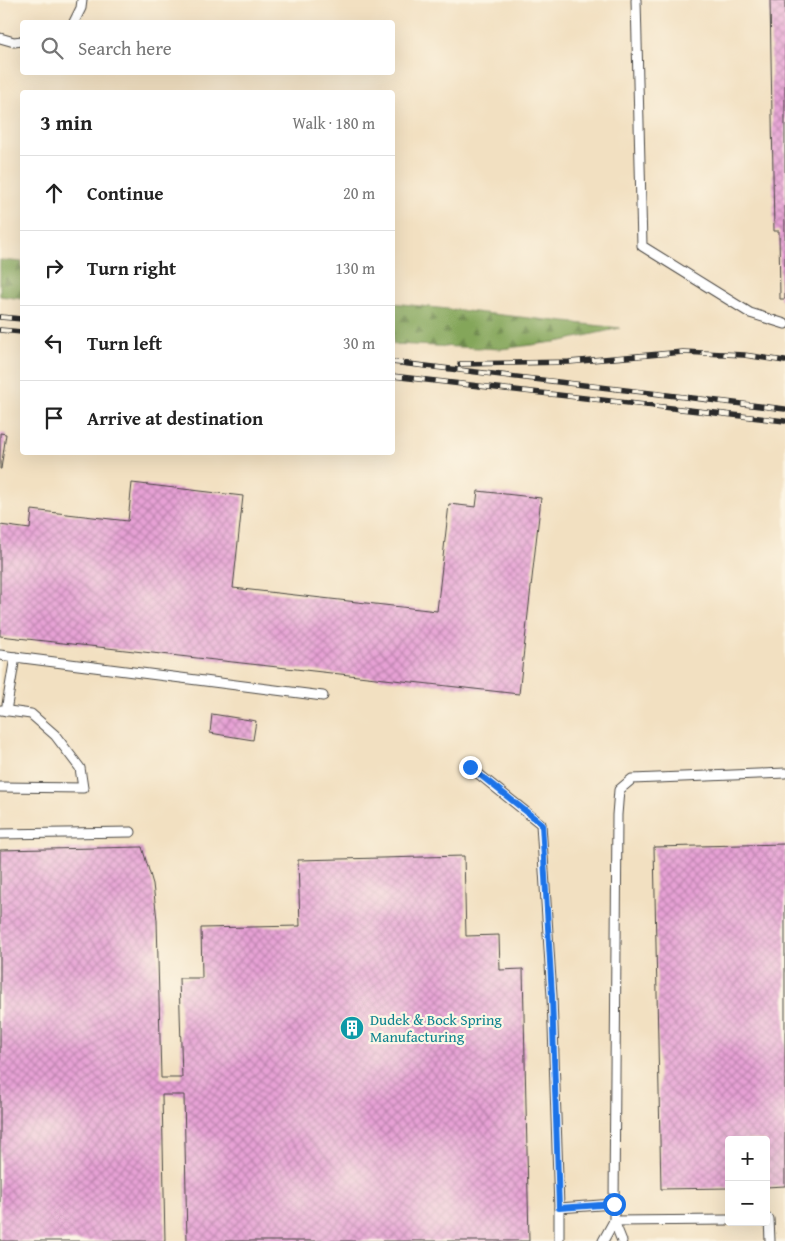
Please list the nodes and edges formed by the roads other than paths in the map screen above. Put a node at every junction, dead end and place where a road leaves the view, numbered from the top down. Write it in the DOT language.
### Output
graph roads {
  1 [pos="82,0"];
  2 [pos="636,0"];
  3 [pos="75,20"];
  4 [pos="0,38"];
  5 [pos="20,41"];
  6 [pos="785,324"];
  7 [pos="0,655"];
  8 [pos="15,657"];
  9 [pos="324,696"];
  10 [pos="3,710"];
  11 [pos="470,767"];
  12 [pos="785,773"];
  13 [pos="0,787"];
  14 [pos="131,832"];
  15 [pos="0,834"];
  16 [pos="614,1204"];
  17 [pos="559,1208"];
  18 [pos="725,1220"];
  19 [pos="614,1221"];
  20 [pos="769,1226"];
  21 [pos="559,1241"];
  22 [pos="602,1241"];
  23 [pos="622,1241"];
  24 [pos="770,1241"];
  1 -- 3 [label="lane"];
  2 -- 6 [label="lane"];
  4 -- 5 [label="lane"];
  7 -- 8 [label="lane"];
  8 -- 9 [label="lane"];
  8 -- 10 [label="lane"];
  10 -- 13 [label="lane"];
  11 -- 17 [label="lane"];
  12 -- 16 [label="lane"];
  14 -- 15 [label="lane"];
  16 -- 17 [label="lane"];
  16 -- 19 [label="lane"];
  17 -- 21 [label="lane"];
  18 -- 19 [label="lane"];
  19 -- 22 [label="lane"];
  19 -- 23 [label="lane"];
  20 -- 24 [label="lane"];
}
